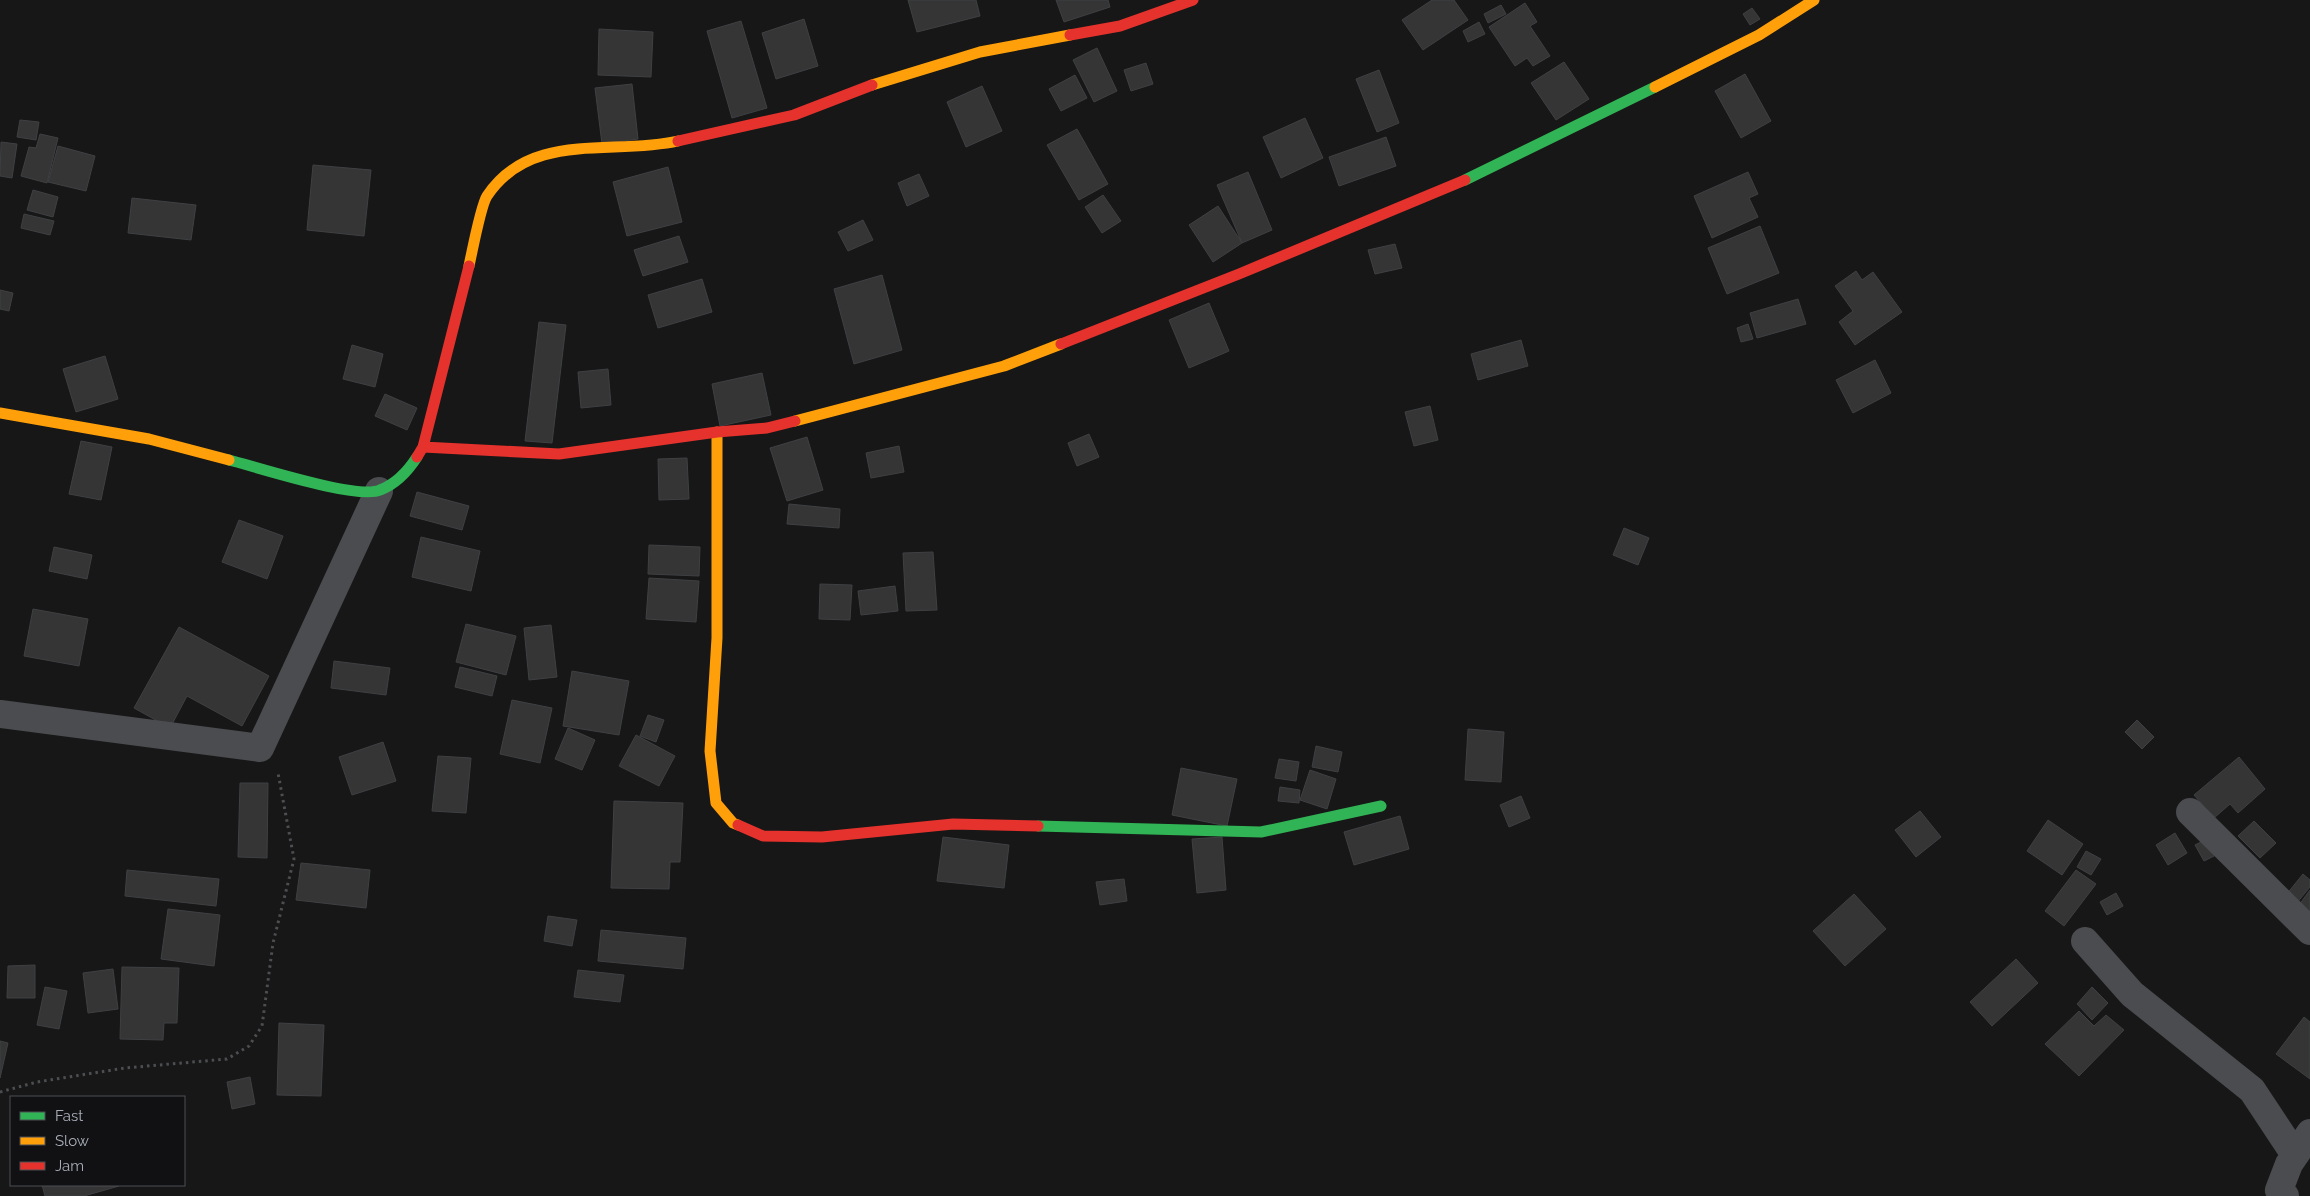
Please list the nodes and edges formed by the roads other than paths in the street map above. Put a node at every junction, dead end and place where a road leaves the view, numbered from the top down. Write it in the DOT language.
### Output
graph roads {
  1 [pos="1193,0"];
  2 [pos="1814,0"];
  3 [pos="0,413"];
  4 [pos="717,432"];
  5 [pos="423,447"];
  6 [pos="379,491"];
  7 [pos="0,714"];
  8 [pos="1381,806"];
  9 [pos="2190,812"];
  10 [pos="2310,931"];
  11 [pos="2085,942"];
  12 [pos="2303,1144"];
  13 [pos="2285,1196"];
  1 -- 5 [label="street"];
  2 -- 4 [label="street"];
  3 -- 6 [label="street"];
  4 -- 5 [label="street"];
  4 -- 8 [label="street"];
  5 -- 6 [label="street"];
  6 -- 7 [label="street"];
  9 -- 10 [label="street"];
  11 -- 12 [label="street"];
  12 -- 13 [label="street"];
}
